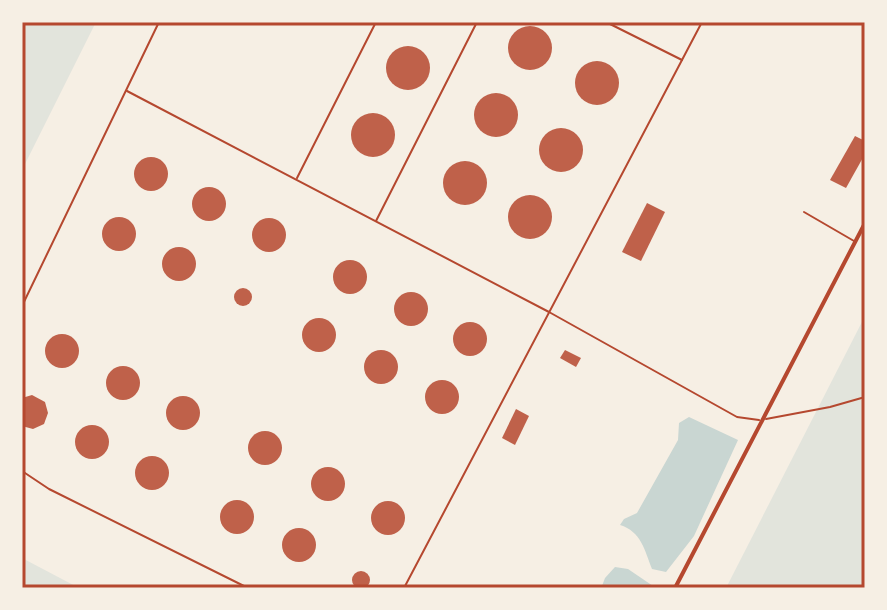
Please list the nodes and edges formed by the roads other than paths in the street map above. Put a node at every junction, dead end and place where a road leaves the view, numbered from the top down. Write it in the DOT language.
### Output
graph roads {
  1 [pos="159,22"];
  2 [pos="376,22"];
  3 [pos="477,22"];
  4 [pos="606,22"];
  5 [pos="702,22"];
  6 [pos="683,61"];
  7 [pos="127,91"];
  8 [pos="296,180"];
  9 [pos="804,212"];
  10 [pos="376,222"];
  11 [pos="865,223"];
  12 [pos="856,242"];
  13 [pos="22,306"];
  14 [pos="549,312"];
  15 [pos="865,397"];
  16 [pos="765,419"];
  17 [pos="22,471"];
  18 [pos="248,588"];
  19 [pos="404,588"];
  20 [pos="675,588"];
  1 -- 7 [label="lane"];
  2 -- 8 [label="lane"];
  3 -- 10 [label="lane"];
  4 -- 6 [label="lane"];
  5 -- 6 [label="lane"];
  6 -- 14 [label="lane"];
  7 -- 8 [label="lane"];
  7 -- 13 [label="lane"];
  8 -- 10 [label="lane"];
  9 -- 12 [label="lane"];
  10 -- 14 [label="lane"];
  11 -- 12 [label="street"];
  12 -- 16 [label="street"];
  14 -- 16 [label="lane"];
  14 -- 19 [label="lane"];
  15 -- 16 [label="lane"];
  16 -- 20 [label="street"];
  17 -- 18 [label="lane"];
}
